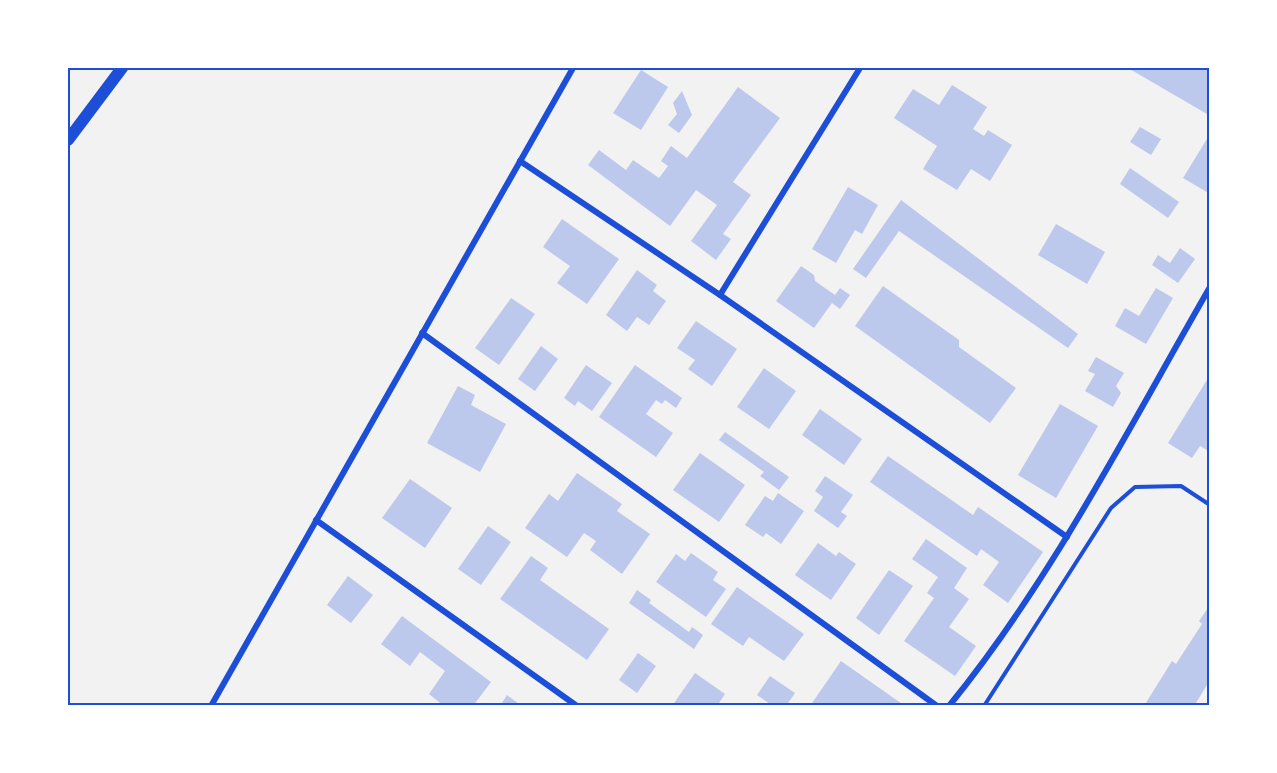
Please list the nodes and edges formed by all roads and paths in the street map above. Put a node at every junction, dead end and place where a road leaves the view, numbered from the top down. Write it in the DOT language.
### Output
graph roads {
  1 [pos="122,68"];
  2 [pos="573,68"];
  3 [pos="860,68"];
  4 [pos="68,140"];
  5 [pos="520,160"];
  6 [pos="1209,287"];
  7 [pos="720,295"];
  8 [pos="422,333"];
  9 [pos="1209,505"];
  10 [pos="316,520"];
  11 [pos="1067,537"];
  12 [pos="211,705"];
  13 [pos="577,705"];
  14 [pos="937,705"];
  15 [pos="949,705"];
  16 [pos="984,705"];
  1 -- 4 [label="main road"];
  2 -- 5 [label="street"];
  3 -- 7 [label="street"];
  5 -- 7 [label="street"];
  5 -- 8 [label="street"];
  6 -- 11 [label="street"];
  7 -- 11 [label="street"];
  8 -- 10 [label="street"];
  8 -- 14 [label="street"];
  9 -- 16 [label="path"];
  10 -- 12 [label="street"];
  10 -- 13 [label="street"];
  11 -- 15 [label="street"];
}
